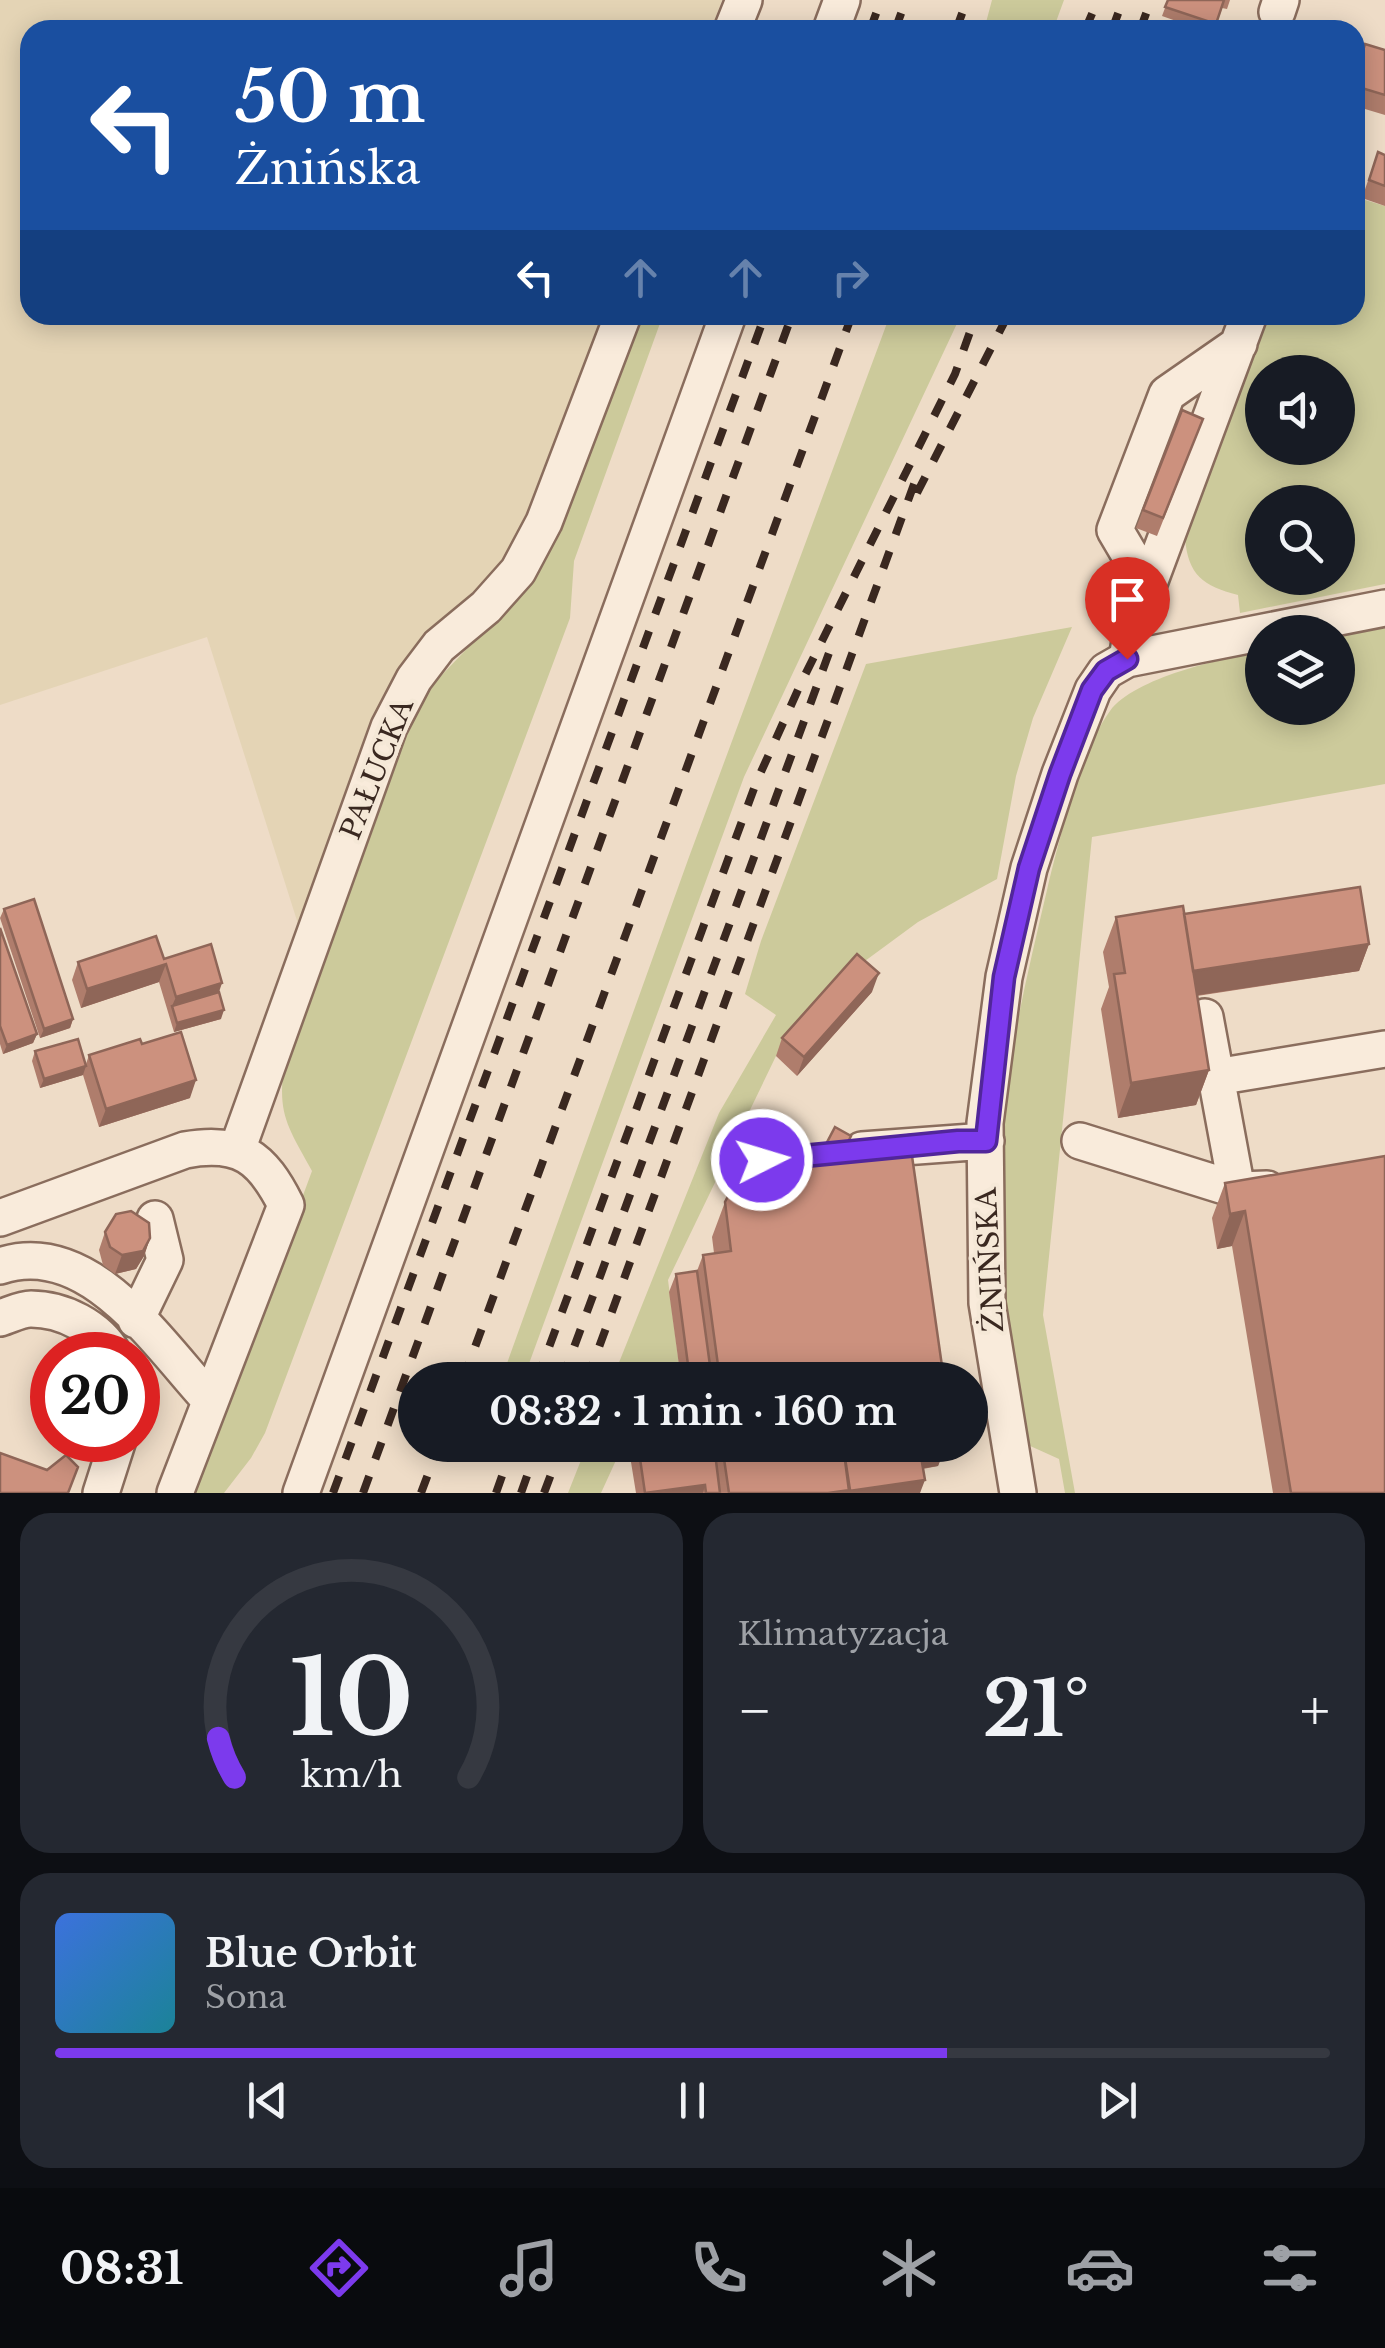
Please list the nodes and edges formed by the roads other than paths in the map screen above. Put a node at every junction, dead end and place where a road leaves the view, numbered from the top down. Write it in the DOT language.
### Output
graph roads {
  1 [pos="619,325"];
  2 [pos="724,325"];
  3 [pos="1244,330"];
  4 [pos="1148,586"];
  5 [pos="1385,608"];
  6 [pos="1127,659"];
  7 [pos="1205,1017"];
  8 [pos="1385,1049"];
  9 [pos="1216,1077"];
  10 [pos="986,1141"];
  11 [pos="1080,1141"];
  12 [pos="237,1150"];
  13 [pos="821,1154"];
  14 [pos="1295,1184"];
  15 [pos="1236,1190"];
  16 [pos="0,1218"];
  17 [pos="155,1219"];
  18 [pos="0,1266"];
  19 [pos="0,1318"];
  20 [pos="136,1320"];
  21 [pos="95,1332"];
  22 [pos="210,1400"];
  23 [pos="111,1462"];
  24 [pos="101,1493"];
  25 [pos="174,1493"];
  26 [pos="300,1493"];
  27 [pos="1018,1493"];
  1 -- 12 [label="street, PAŁUCKA"];
  2 -- 26 [label="street"];
  3 -- 4 [label="street"];
  3 -- 4 [label="street"];
  4 -- 6 [label="street"];
  5 -- 6 [label="street"];
  6 -- 10 [label="street, ŻNIŃSKA"];
  7 -- 9 [label="street"];
  8 -- 9 [label="street"];
  9 -- 15 [label="street"];
  10 -- 13 [label="street"];
  10 -- 27 [label="street, ŻNIŃSKA"];
  11 -- 15 [label="street"];
  12 -- 16 [label="street"];
  12 -- 22 [label="street"];
  14 -- 15 [label="street"];
  17 -- 20 [label="street"];
  18 -- 20 [label="street"];
  19 -- 21 [label="street"];
  20 -- 22 [label="street"];
  22 -- 25 [label="street"];
  23 -- 24 [label="street"];
}
